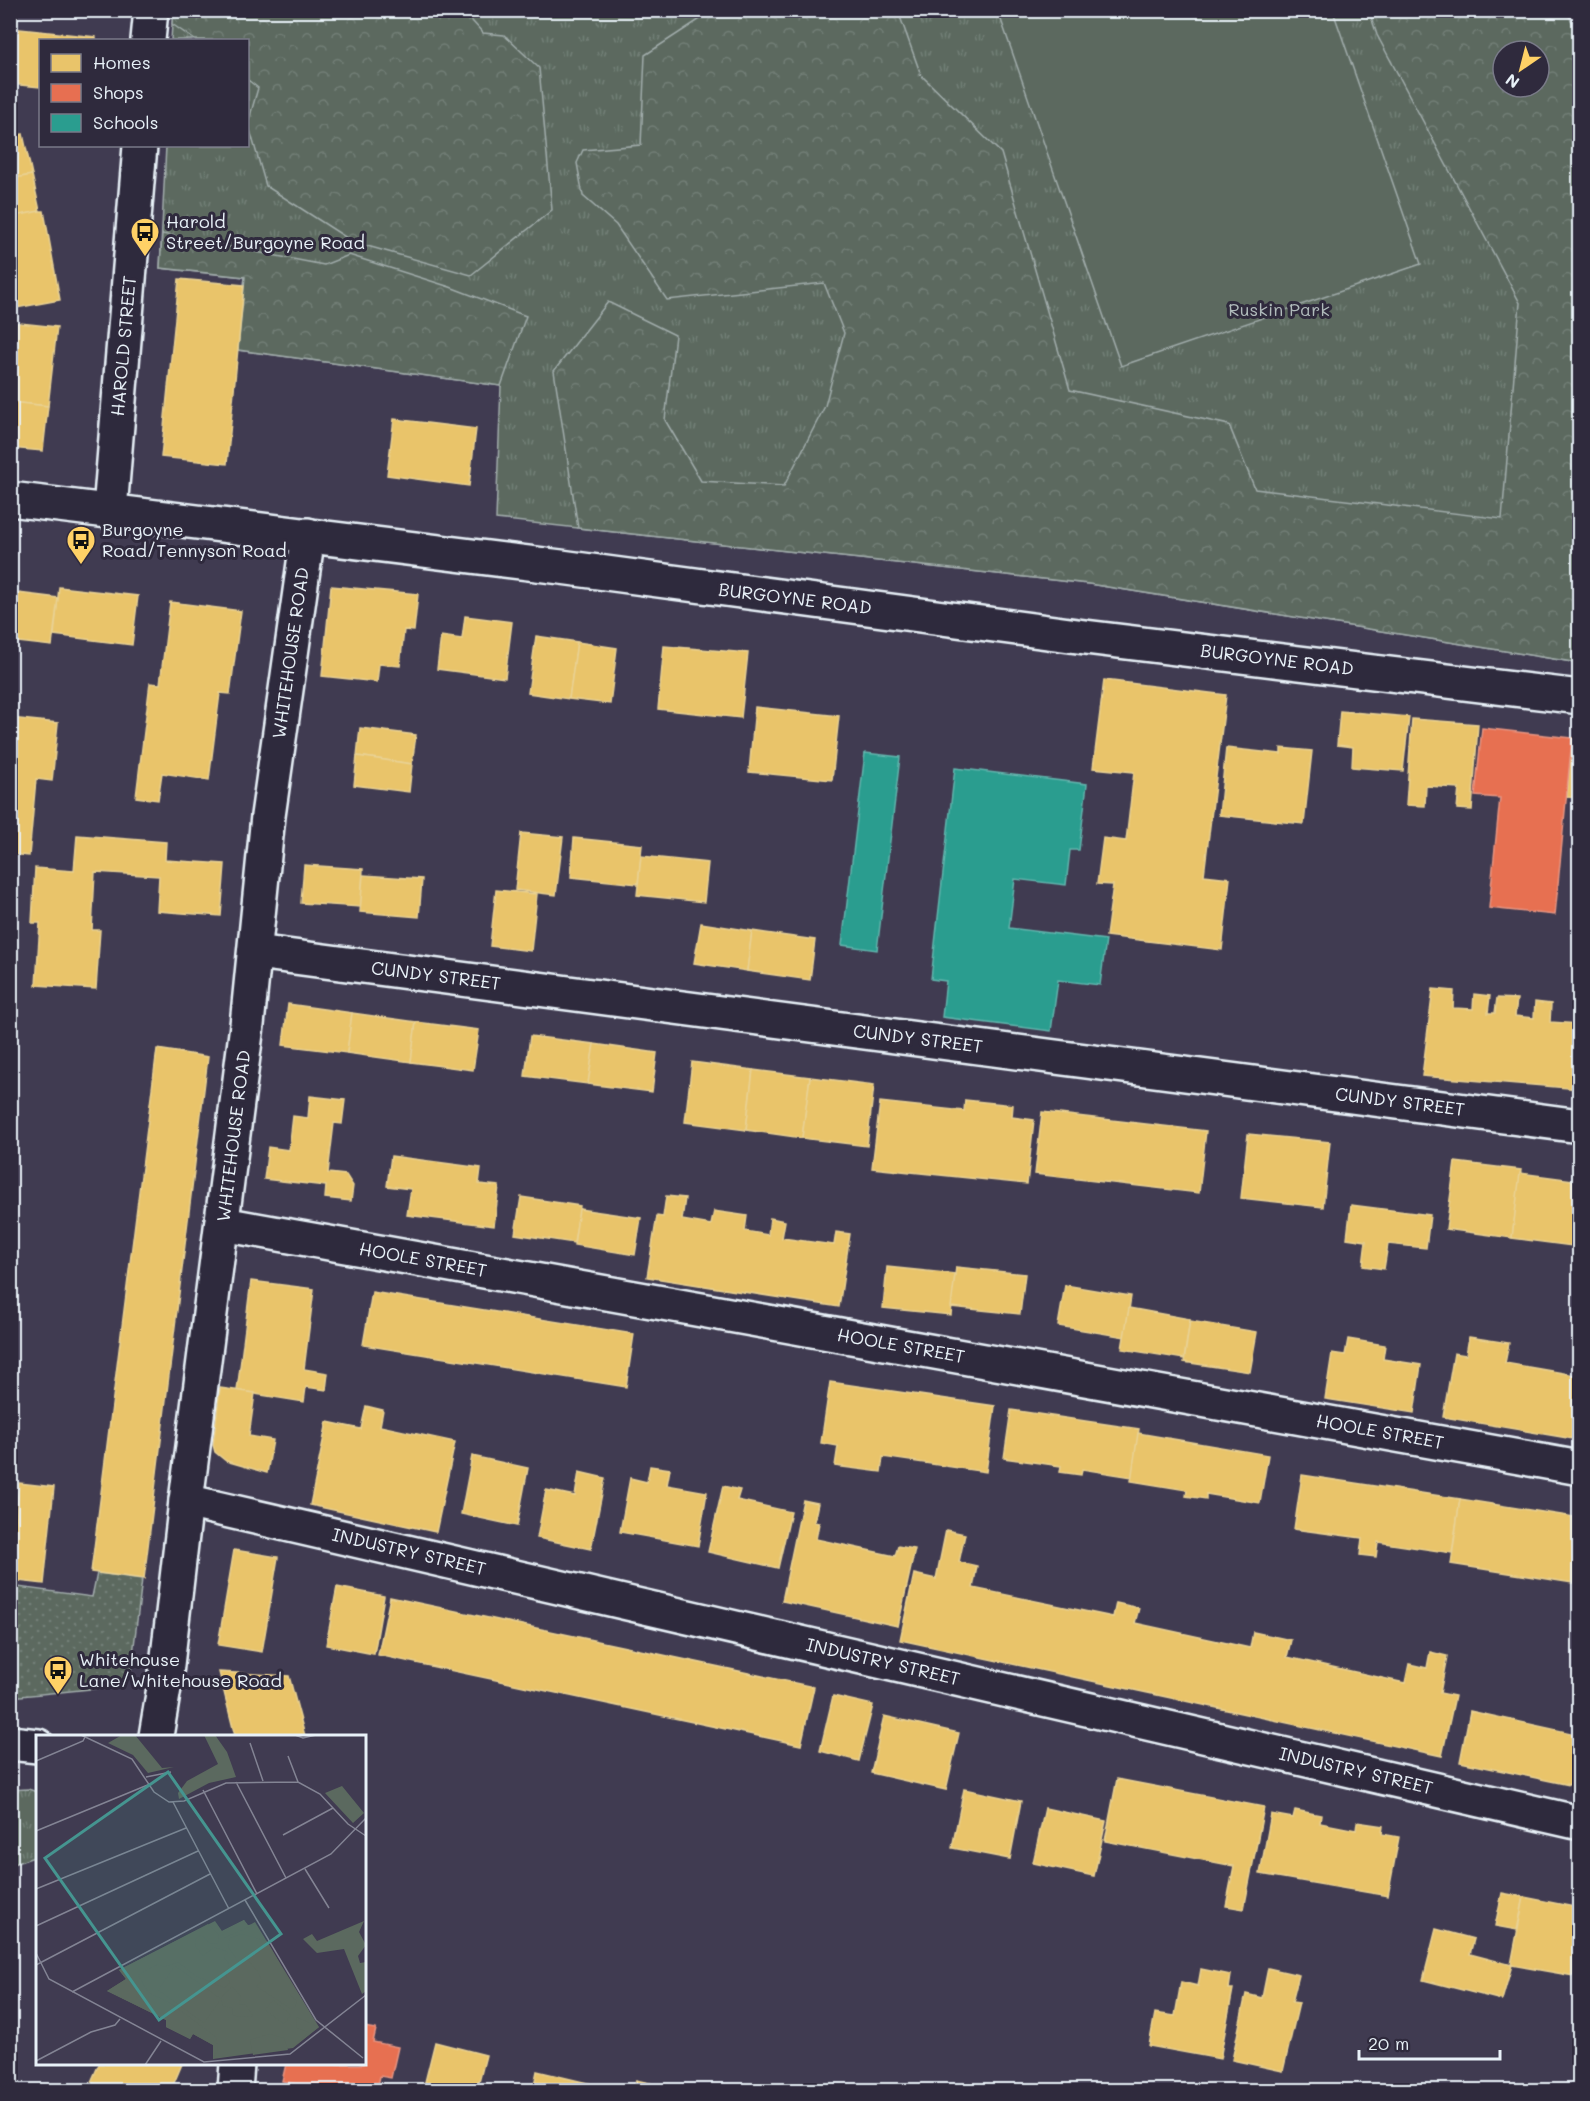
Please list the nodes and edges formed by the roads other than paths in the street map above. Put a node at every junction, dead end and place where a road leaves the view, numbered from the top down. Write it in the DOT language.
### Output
graph roads {
  1 [pos="151,10"];
  2 [pos="148,39"];
  3 [pos="140,147"];
  4 [pos="10,499"];
  5 [pos="110,510"];
  6 [pos="308,535"];
  7 [pos="1580,697"];
  8 [pos="256,952"];
  9 [pos="1580,1126"];
  10 [pos="223,1224"];
  11 [pos="1580,1468"];
  12 [pos="186,1501"];
  13 [pos="156,1735"];
  14 [pos="10,1743"];
  15 [pos="36,1746"];
  16 [pos="1580,1823"];
  17 [pos="237,2065"];
  18 [pos="235,2091"];
  1 -- 2 [label="street"];
  3 -- 5 [label="street, HAROLD STREET"];
  4 -- 5 [label="street, BURGOYNE ROAD"];
  5 -- 6 [label="street, BURGOYNE ROAD"];
  6 -- 7 [label="street, BURGOYNE ROAD"];
  6 -- 8 [label="street, WHITEHOUSE ROAD"];
  8 -- 9 [label="street, CUNDY STREET"];
  8 -- 10 [label="street, WHITEHOUSE ROAD"];
  10 -- 11 [label="street, HOOLE STREET"];
  10 -- 12 [label="street, WHITEHOUSE ROAD"];
  12 -- 13 [label="street, WHITEHOUSE ROAD"];
  12 -- 16 [label="street, INDUSTRY STREET"];
  14 -- 15 [label="street"];
  17 -- 18 [label="street"];
}
